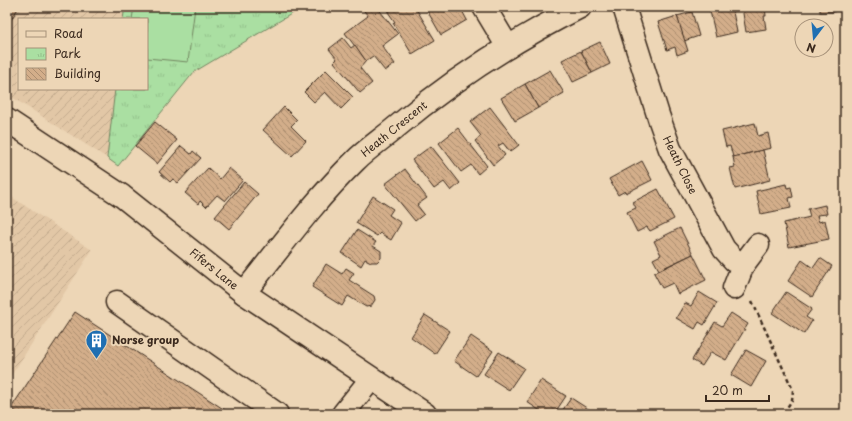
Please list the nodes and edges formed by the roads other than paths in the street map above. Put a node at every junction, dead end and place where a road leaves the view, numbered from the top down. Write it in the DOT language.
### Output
graph roads {
  1 [pos="484,7"];
  2 [pos="580,7"];
  3 [pos="624,7"];
  4 [pos="508,47"];
  5 [pos="7,120"];
  6 [pos="758,245"];
  7 [pos="244,293"];
  8 [pos="117,302"];
  9 [pos="371,379"];
  10 [pos="277,414"];
  11 [pos="343,414"];
  12 [pos="425,414"];
  1 -- 4 [label="street"];
  2 -- 4 [label="street, Heath Crescent"];
  3 -- 6 [label="street, Heath Close"];
  4 -- 7 [label="street, Heath Crescent"];
  5 -- 7 [label="street, Fifers Lane"];
  7 -- 9 [label="street, Fifers Lane"];
  8 -- 10 [label="street"];
  9 -- 11 [label="street"];
  9 -- 12 [label="street, Fifers Lane"];
}
